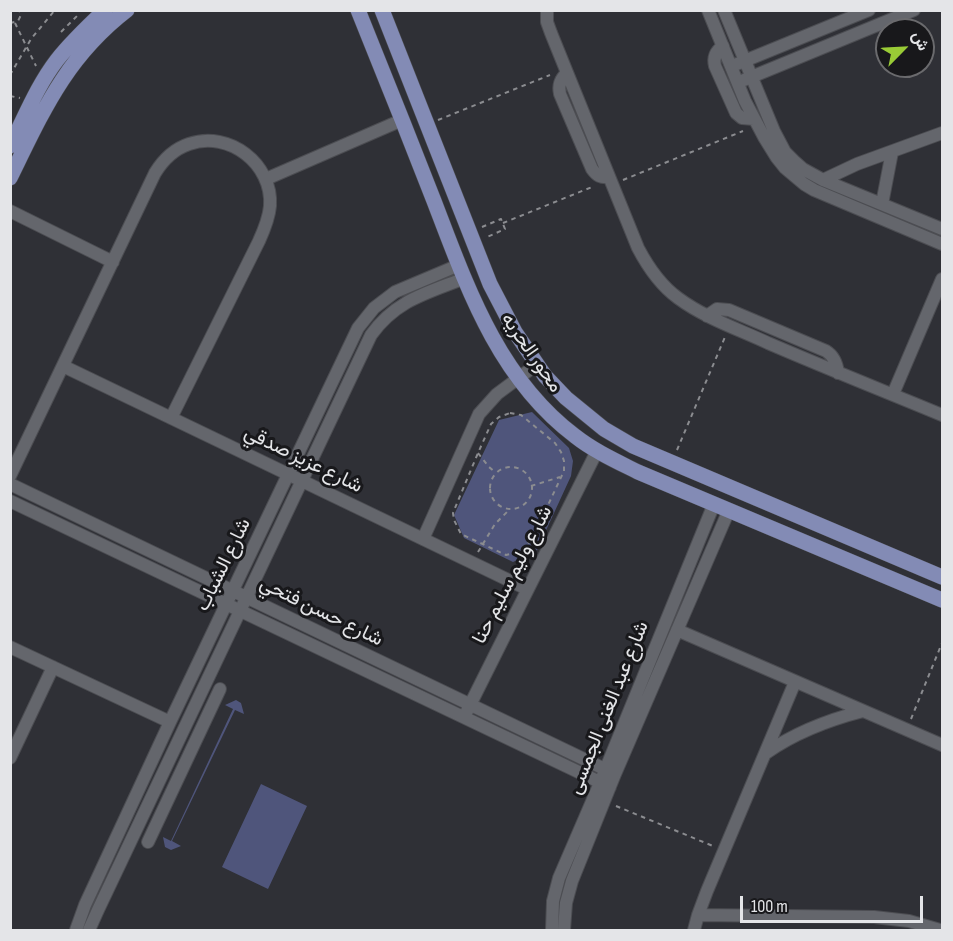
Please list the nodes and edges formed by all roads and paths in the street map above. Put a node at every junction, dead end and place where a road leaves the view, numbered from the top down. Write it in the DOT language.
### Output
graph roads {
  1 [pos="19,10"];
  2 [pos="55,10"];
  3 [pos="127,10"];
  4 [pos="358,10"];
  5 [pos="382,10"];
  6 [pos="546,10"];
  7 [pos="708,10"];
  8 [pos="724,10"];
  9 [pos="869,10"];
  10 [pos="914,10"];
  11 [pos="98,13"];
  12 [pos="13,23"];
  13 [pos="26,46"];
  14 [pos="723,46"];
  15 [pos="744,61"];
  16 [pos="36,66"];
  17 [pos="731,66"];
  18 [pos="566,71"];
  19 [pos="10,75"];
  20 [pos="751,77"];
  21 [pos="738,82"];
  22 [pos="10,96"];
  23 [pos="20,98"];
  24 [pos="402,120"];
  25 [pos="755,122"];
  26 [pos="428,125"];
  27 [pos="942,133"];
  28 [pos="10,146"];
  29 [pos="892,152"];
  30 [pos="10,178"];
  31 [pos="266,179"];
  32 [pos="610,180"];
  33 [pos="823,180"];
  34 [pos="882,204"];
  35 [pos="10,211"];
  36 [pos="503,224"];
  37 [pos="942,229"];
  38 [pos="472,237"];
  39 [pos="942,244"];
  40 [pos="113,262"];
  41 [pos="462,272"];
  42 [pos="942,279"];
  43 [pos="706,316"];
  44 [pos="730,326"];
  45 [pos="536,365"];
  46 [pos="63,366"];
  47 [pos="838,373"];
  48 [pos="518,378"];
  49 [pos="892,394"];
  50 [pos="942,416"];
  51 [pos="171,418"];
  52 [pos="597,451"];
  53 [pos="477,453"];
  54 [pos="672,462"];
  55 [pos="496,473"];
  56 [pos="289,474"];
  57 [pos="10,476"];
  58 [pos="561,477"];
  59 [pos="302,481"];
  60 [pos="10,484"];
  61 [pos="531,486"];
  62 [pos="10,501"];
  63 [pos="714,504"];
  64 [pos="510,509"];
  65 [pos="729,510"];
  66 [pos="423,539"];
  67 [pos="482,544"];
  68 [pos="472,562"];
  69 [pos="942,577"];
  70 [pos="527,589"];
  71 [pos="233,591"];
  72 [pos="246,597"];
  73 [pos="942,600"];
  74 [pos="227,604"];
  75 [pos="239,610"];
  76 [pos="677,630"];
  77 [pos="942,643"];
  78 [pos="10,647"];
  79 [pos="53,667"];
  80 [pos="795,682"];
  81 [pos="220,689"];
  82 [pos="470,705"];
  83 [pos="863,711"];
  84 [pos="464,717"];
  85 [pos="170,722"];
  86 [pos="907,729"];
  87 [pos="942,745"];
  88 [pos="765,753"];
  89 [pos="10,758"];
  90 [pos="610,772"];
  91 [pos="605,785"];
  92 [pos="604,801"];
  93 [pos="148,842"];
  94 [pos="724,851"];
  95 [pos="698,915"];
  96 [pos="75,930"];
  97 [pos="89,930"];
  98 [pos="552,930"];
  99 [pos="564,930"];
  100 [pos="694,930"];
  101 [pos="940,930"];
  1 -- 12 [label="path"];
  2 -- 13 [label="path"];
  3 -- 30 [label="main road"];
  4 -- 24 [label="main road, محور الحريه"];
  5 -- 26 [label="main road, محور الحريه"];
  6 -- 18 [label="street"];
  7 -- 14 [label="street"];
  8 -- 15 [label="street"];
  9 -- 15 [label="street"];
  10 -- 20 [label="street"];
  11 -- 28 [label="main road"];
  12 -- 13 [label="path"];
  13 -- 16 [label="path"];
  13 -- 19 [label="path"];
  14 -- 17 [label="street"];
  14 -- 25 [label="street"];
  15 -- 17 [label="street"];
  15 -- 20 [label="street"];
  17 -- 21 [label="street"];
  18 -- 26 [label="path"];
  18 -- 32 [label="street"];
  20 -- 21 [label="street"];
  20 -- 33 [label="street"];
  21 -- 25 [label="street"];
  22 -- 23 [label="path"];
  24 -- 31 [label="street"];
  24 -- 41 [label="main road, محور الحريه"];
  25 -- 32 [label="path"];
  25 -- 39 [label="street"];
  26 -- 38 [label="main road, محور الحريه"];
  27 -- 29 [label="street"];
  29 -- 33 [label="street"];
  29 -- 34 [label="street"];
  31 -- 40 [label="street"];
  31 -- 51 [label="street"];
  32 -- 36 [label="path"];
  32 -- 43 [label="street"];
  33 -- 34 [label="street"];
  34 -- 37 [label="street"];
  35 -- 40 [label="street"];
  36 -- 38 [label="path"];
  36 -- 38 [label="path"];
  38 -- 45 [label="main road, محور الحريه"];
  40 -- 46 [label="street"];
  41 -- 48 [label="main road, محور الحريه"];
  41 -- 56 [label="street, شارع الشباب"];
  41 -- 59 [label="street, شارع الشباب"];
  42 -- 49 [label="street"];
  43 -- 44 [label="street"];
  43 -- 47 [label="street"];
  44 -- 47 [label="street"];
  44 -- 54 [label="path"];
  45 -- 48 [label="street"];
  45 -- 54 [label="main road, محور الحريه"];
  46 -- 51 [label="street, شارع عزيز صدقي"];
  46 -- 57 [label="street"];
  47 -- 49 [label="street"];
  48 -- 52 [label="main road, محور الحريه"];
  48 -- 66 [label="street"];
  49 -- 50 [label="street"];
  51 -- 56 [label="street, شارع عزيز صدقي"];
  52 -- 63 [label="main road, محور الحريه"];
  52 -- 70 [label="street, شارع وليم سليم حنا"];
  53 -- 55 [label="path"];
  53 -- 58 [label="path"];
  53 -- 67 [label="path"];
  54 -- 69 [label="main road, محور الحريه"];
  55 -- 61 [label="path"];
  55 -- 64 [label="path"];
  56 -- 59 [label="street, شارع عزيز صدقي"];
  56 -- 71 [label="street, شارع الشباب"];
  58 -- 61 [label="path"];
  58 -- 67 [label="path"];
  59 -- 66 [label="street, شارع عزيز صدقي"];
  59 -- 72 [label="street, شارع الشباب"];
  60 -- 71 [label="street, شارع حسن فتحي"];
  61 -- 64 [label="path"];
  62 -- 74 [label="street, شارع حسن فتحي"];
  63 -- 65 [label="main road, محور الحريه"];
  63 -- 90 [label="street, شارع عبد الغنى الجمسى"];
  64 -- 67 [label="path"];
  65 -- 73 [label="main road, محور الحريه"];
  65 -- 76 [label="street, شارع عبد الغنى الجمسى"];
  66 -- 68 [label="street, شارع عزيز صدقي"];
  67 -- 68 [label="path"];
  68 -- 70 [label="street, شارع عزيز صدقي"];
  70 -- 82 [label="street, شارع وليم سليم حنا"];
  71 -- 72 [label="street, شارع حسن فتحي"];
  71 -- 74 [label="street, شارع الشباب"];
  72 -- 75 [label="street, شارع الشباب"];
  72 -- 82 [label="street, شارع حسن فتحي"];
  74 -- 75 [label="street, شارع حسن فتحي"];
  74 -- 85 [label="street, شارع الشباب"];
  75 -- 84 [label="street, شارع حسن فتحي"];
  75 -- 97 [label="street, شارع الشباب"];
  76 -- 80 [label="street"];
  76 -- 90 [label="street, شارع عبد الغنى الجمسى"];
  77 -- 86 [label="path"];
  78 -- 79 [label="street"];
  79 -- 85 [label="street"];
  79 -- 89 [label="street"];
  80 -- 83 [label="street"];
  80 -- 88 [label="street"];
  81 -- 93 [label="street"];
  82 -- 84 [label="street, شارع وليم سليم حنا"];
  82 -- 90 [label="street, شارع حسن فتحي"];
  83 -- 86 [label="street"];
  83 -- 88 [label="street"];
  84 -- 91 [label="street, شارع حسن فتحي"];
  85 -- 96 [label="street, شارع الشباب"];
  86 -- 87 [label="street"];
  88 -- 94 [label="street"];
  90 -- 91 [label="street, شارع عبد الغنى الجمسى"];
  91 -- 92 [label="street, شارع عبد الغنى الجمسى"];
  91 -- 98 [label="street, شارع عبد الغنى الجمسى"];
  92 -- 94 [label="path"];
  92 -- 99 [label="street, شارع عبد الغنى الجمسى"];
  94 -- 95 [label="street"];
  95 -- 100 [label="street"];
  95 -- 101 [label="street"];
}
